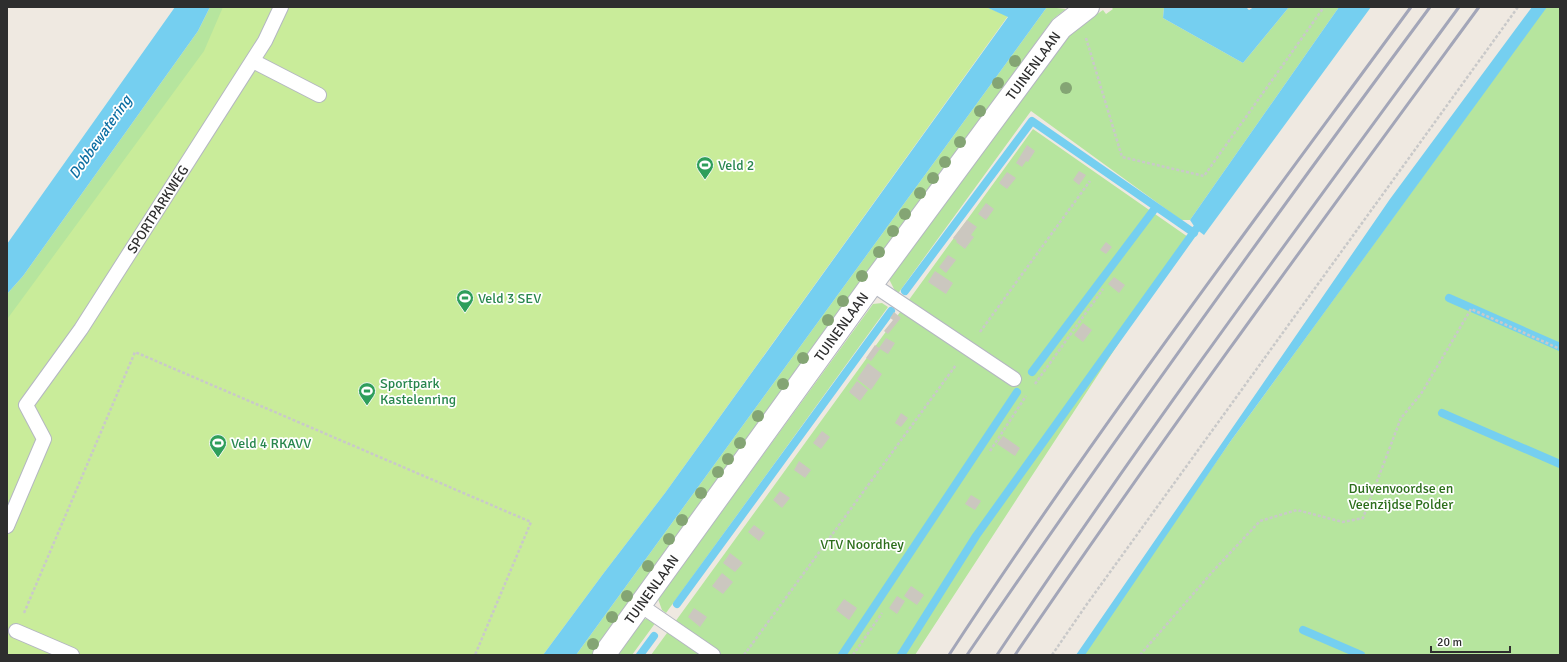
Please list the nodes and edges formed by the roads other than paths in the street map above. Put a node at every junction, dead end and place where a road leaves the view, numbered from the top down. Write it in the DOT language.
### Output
graph roads {
  1 [pos="281,7"];
  2 [pos="1084,10"];
  3 [pos="253,61"];
  4 [pos="319,95"];
  5 [pos="872,284"];
  6 [pos="1014,379"];
  7 [pos="7,526"];
  8 [pos="640,605"];
  9 [pos="16,631"];
  10 [pos="72,655"];
  11 [pos="604,655"];
  12 [pos="713,655"];
  1 -- 3 [label="lane, SPORTPARKWEG"];
  2 -- 5 [label="street, TUINENLAAN"];
  3 -- 4 [label="lane"];
  3 -- 7 [label="lane, SPORTPARKWEG"];
  5 -- 6 [label="lane"];
  5 -- 8 [label="street, TUINENLAAN"];
  8 -- 11 [label="street, TUINENLAAN"];
  8 -- 12 [label="lane"];
  9 -- 10 [label="lane"];
}
